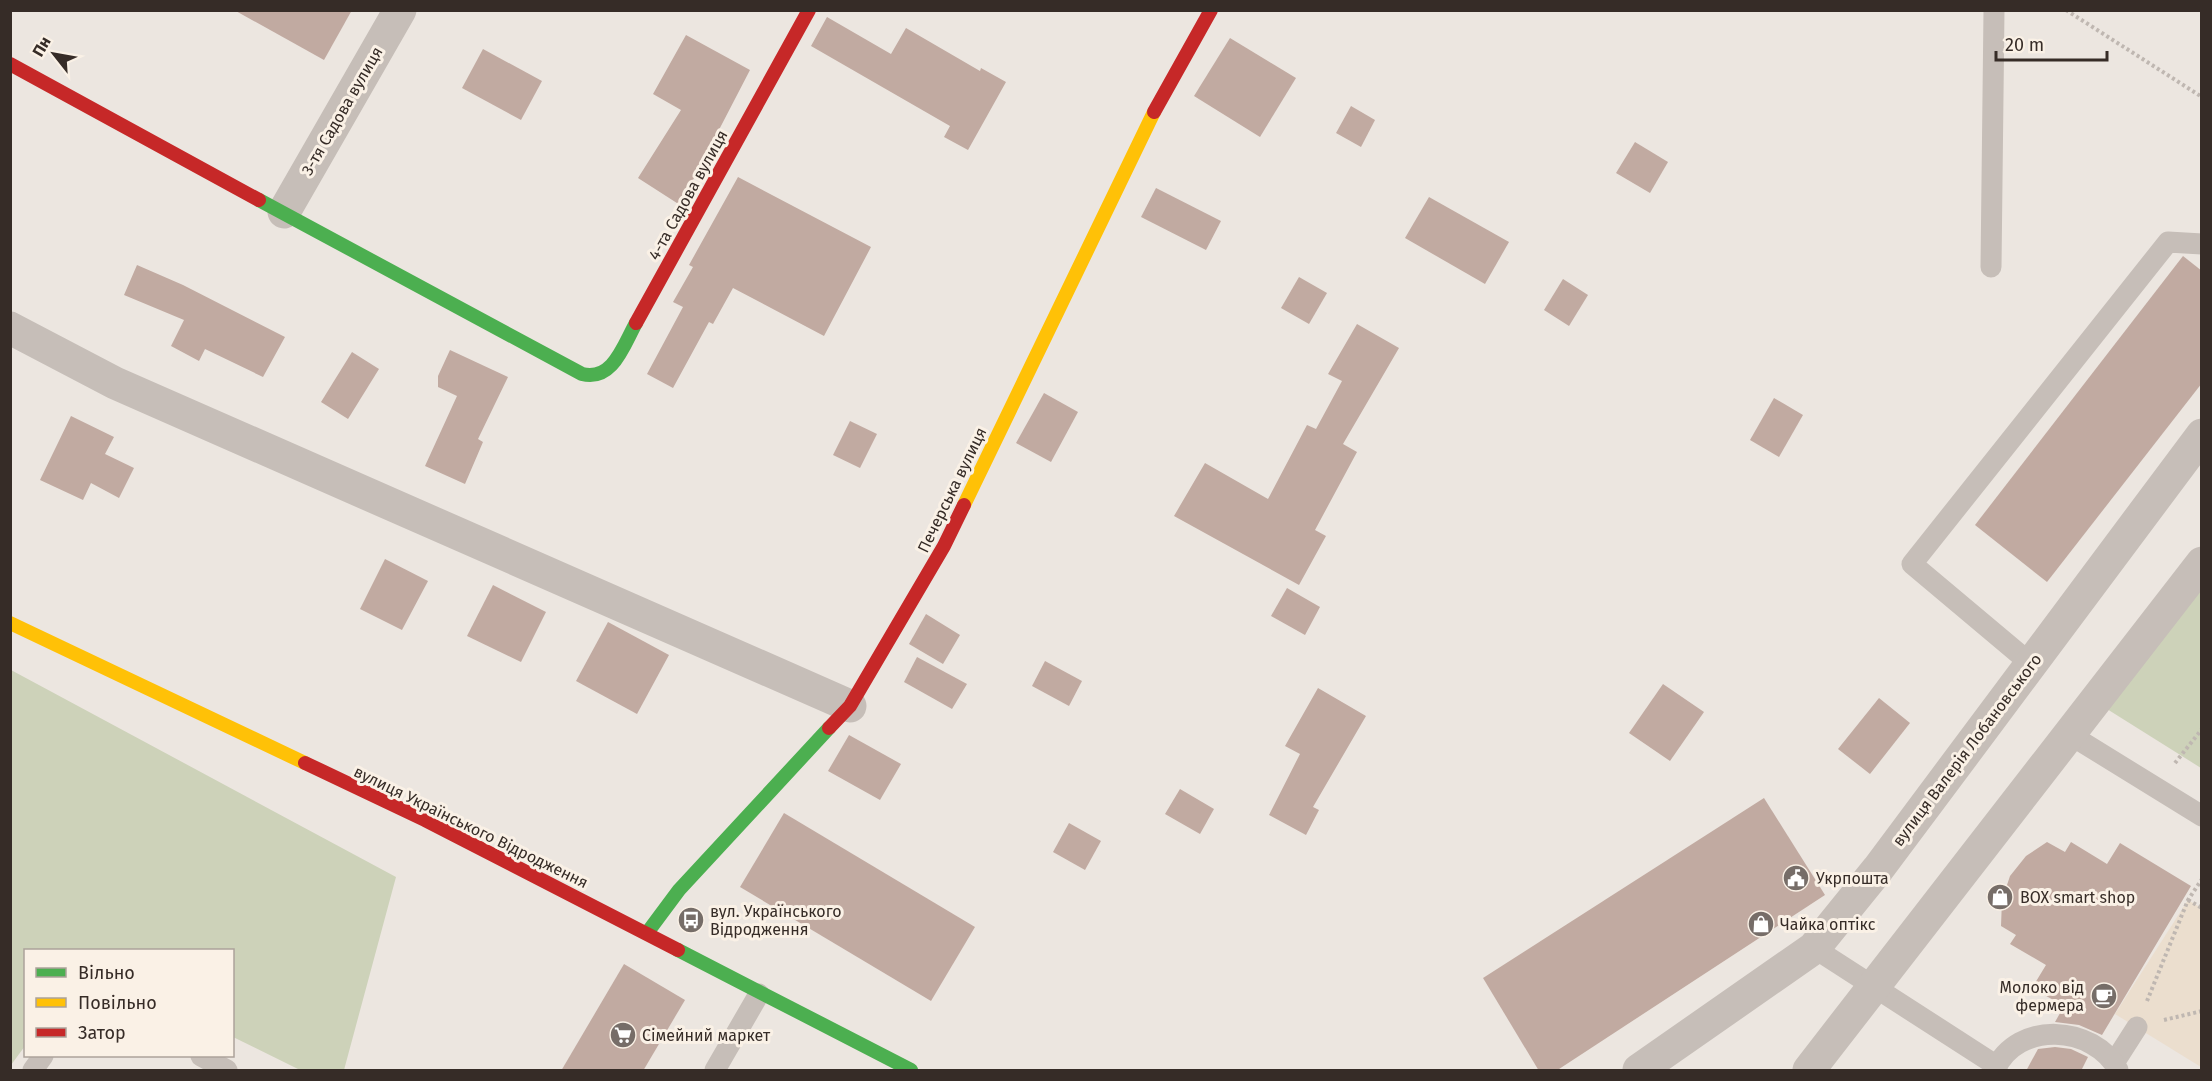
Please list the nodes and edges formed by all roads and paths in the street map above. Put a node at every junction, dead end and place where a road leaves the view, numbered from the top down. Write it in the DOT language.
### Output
graph roads {
  1 [pos="400,10"];
  2 [pos="809,10"];
  3 [pos="1211,10"];
  4 [pos="1994,10"];
  5 [pos="2066,10"];
  6 [pos="10,64"];
  7 [pos="2202,97"];
  8 [pos="284,213"];
  9 [pos="2202,244"];
  10 [pos="1991,267"];
  11 [pos="10,328"];
  12 [pos="2202,435"];
  13 [pos="2202,562"];
  14 [pos="10,624"];
  15 [pos="2031,664"];
  16 [pos="850,706"];
  17 [pos="2202,729"];
  18 [pos="2069,734"];
  19 [pos="2156,788"];
  20 [pos="2202,816"];
  21 [pos="2202,879"];
  22 [pos="2188,900"];
  23 [pos="2202,908"];
  24 [pos="646,933"];
  25 [pos="1814,948"];
  26 [pos="1874,986"];
  27 [pos="759,994"];
  28 [pos="2202,1011"];
  29 [pos="2137,1027"];
  30 [pos="42,1057"];
  31 [pos="203,1057"];
  32 [pos="2116,1067"];
  33 [pos="1996,1068"];
  34 [pos="33,1071"];
  35 [pos="227,1071"];
  36 [pos="715,1071"];
  37 [pos="911,1071"];
  38 [pos="1639,1071"];
  39 [pos="1809,1071"];
  1 -- 8 [label="street, 3-тя Садова вулиця"];
  2 -- 8 [label="street, 4-та Садова вулиця"];
  3 -- 16 [label="street, Печерська вулиця"];
  4 -- 10 [label="lane"];
  5 -- 7 [label="path"];
  6 -- 8 [label="street"];
  9 -- 15 [label="lane"];
  11 -- 16 [label="street"];
  12 -- 15 [label="street, вулиця Валерія Лобановського"];
  13 -- 18 [label="street"];
  14 -- 24 [label="street, вулиця Українського Відродження"];
  15 -- 25 [label="street, вулиця Валерія Лобановського"];
  16 -- 24 [label="street, Печерська вулиця"];
  17 -- 19 [label="path"];
  18 -- 19 [label="lane"];
  18 -- 26 [label="street"];
  19 -- 20 [label="lane"];
  21 -- 22 [label="path"];
  22 -- 23 [label="path"];
  22 -- 29 [label="path"];
  24 -- 27 [label="street, вулиця Українського Відродження"];
  25 -- 26 [label="lane"];
  25 -- 38 [label="street, вулиця Валерія Лобановського"];
  26 -- 33 [label="lane"];
  26 -- 39 [label="street"];
  27 -- 36 [label="lane"];
  27 -- 37 [label="street, вулиця Українського Відродження"];
  28 -- 29 [label="path"];
  29 -- 32 [label="lane"];
  30 -- 34 [label="lane"];
  31 -- 35 [label="lane"];
  32 -- 33 [label="lane"];
}
